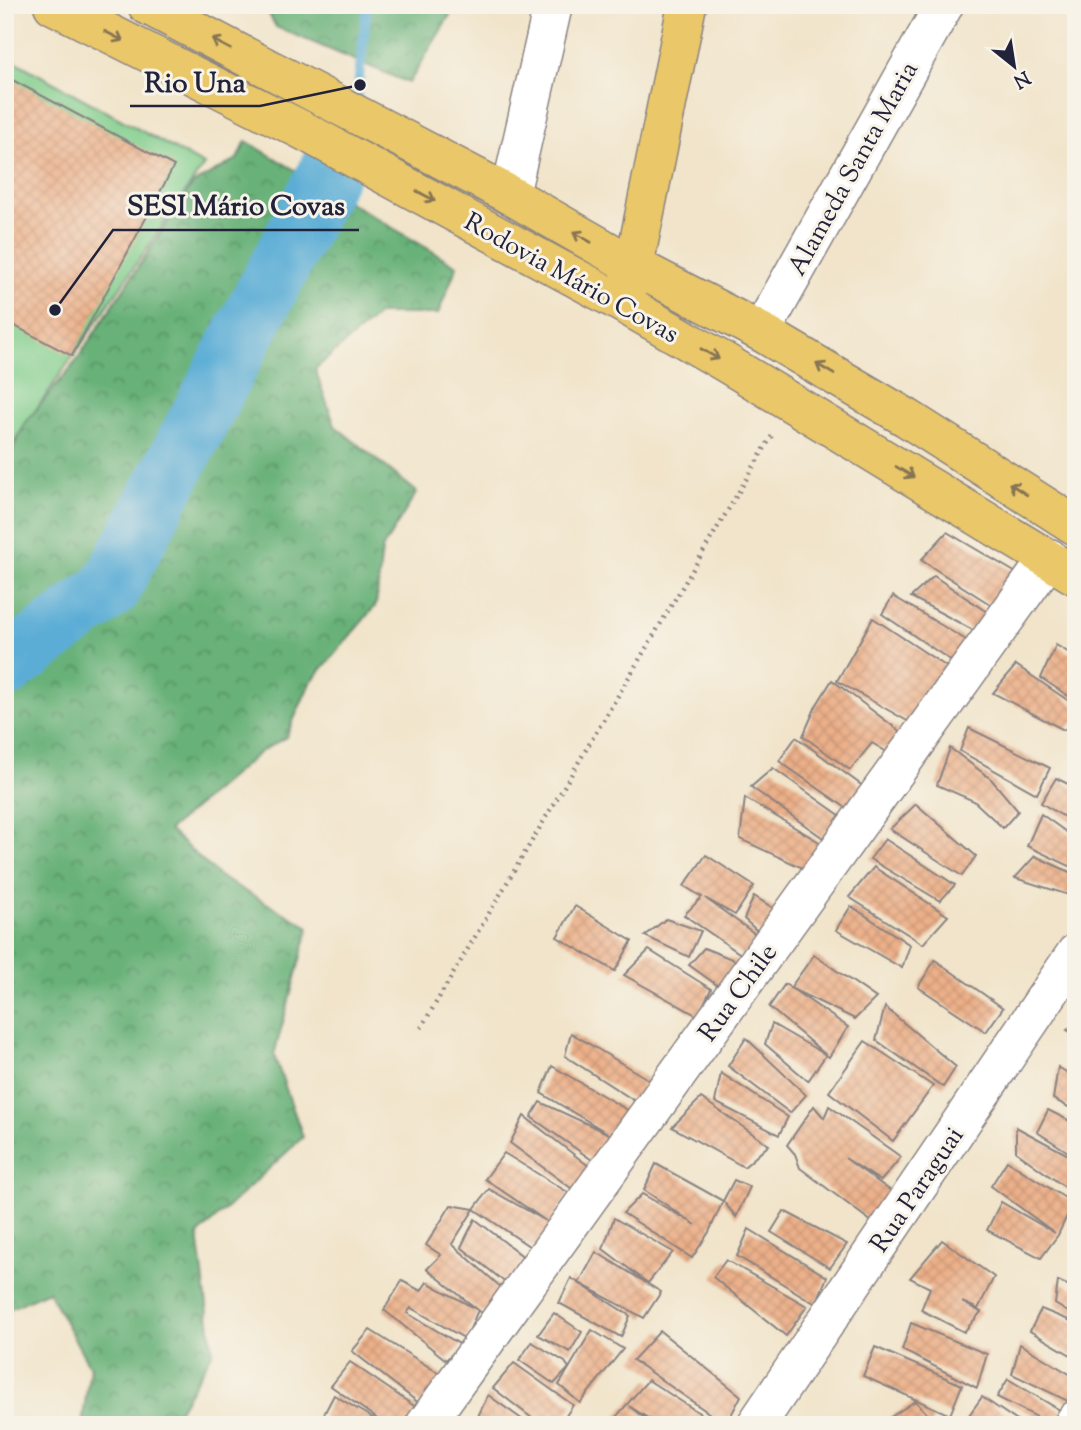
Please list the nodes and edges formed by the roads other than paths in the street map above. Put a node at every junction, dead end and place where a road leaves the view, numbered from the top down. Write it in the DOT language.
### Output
graph roads {
  1 [pos="53,5"];
  2 [pos="147,5"];
  3 [pos="553,5"];
  4 [pos="687,5"];
  5 [pos="944,5"];
  6 [pos="510,195"];
  7 [pos="635,266"];
  8 [pos="622,303"];
  9 [pos="761,332"];
  10 [pos="1076,526"];
  11 [pos="1063,567"];
  12 [pos="1076,953"];
  13 [pos="1076,1420"];
  14 [pos="425,1425"];
  15 [pos="756,1425"];
  16 [pos="1073,1425"];
  1 -- 8 [label="main road, Rodovia Mário Covas, one-way"];
  6 -- 2 [label="main road, Rodovia Mário Covas, one-way"];
  3 -- 6 [label="street"];
  4 -- 7 [label="main road"];
  5 -- 9 [label="street, Alameda Santa Maria"];
  7 -- 6 [label="main road, Rodovia Mário Covas, one-way"];
  7 -- 8 [label="main road"];
  7 -- 9 [label="main road, Rodovia Mário Covas"];
  8 -- 11 [label="main road, Rodovia Mário Covas, one-way"];
  10 -- 9 [label="main road, Rodovia Mário Covas, one-way"];
  11 -- 14 [label="street, Rua Chile"];
  12 -- 15 [label="street, Rua Paraguai"];
  13 -- 16 [label="street"];
}
